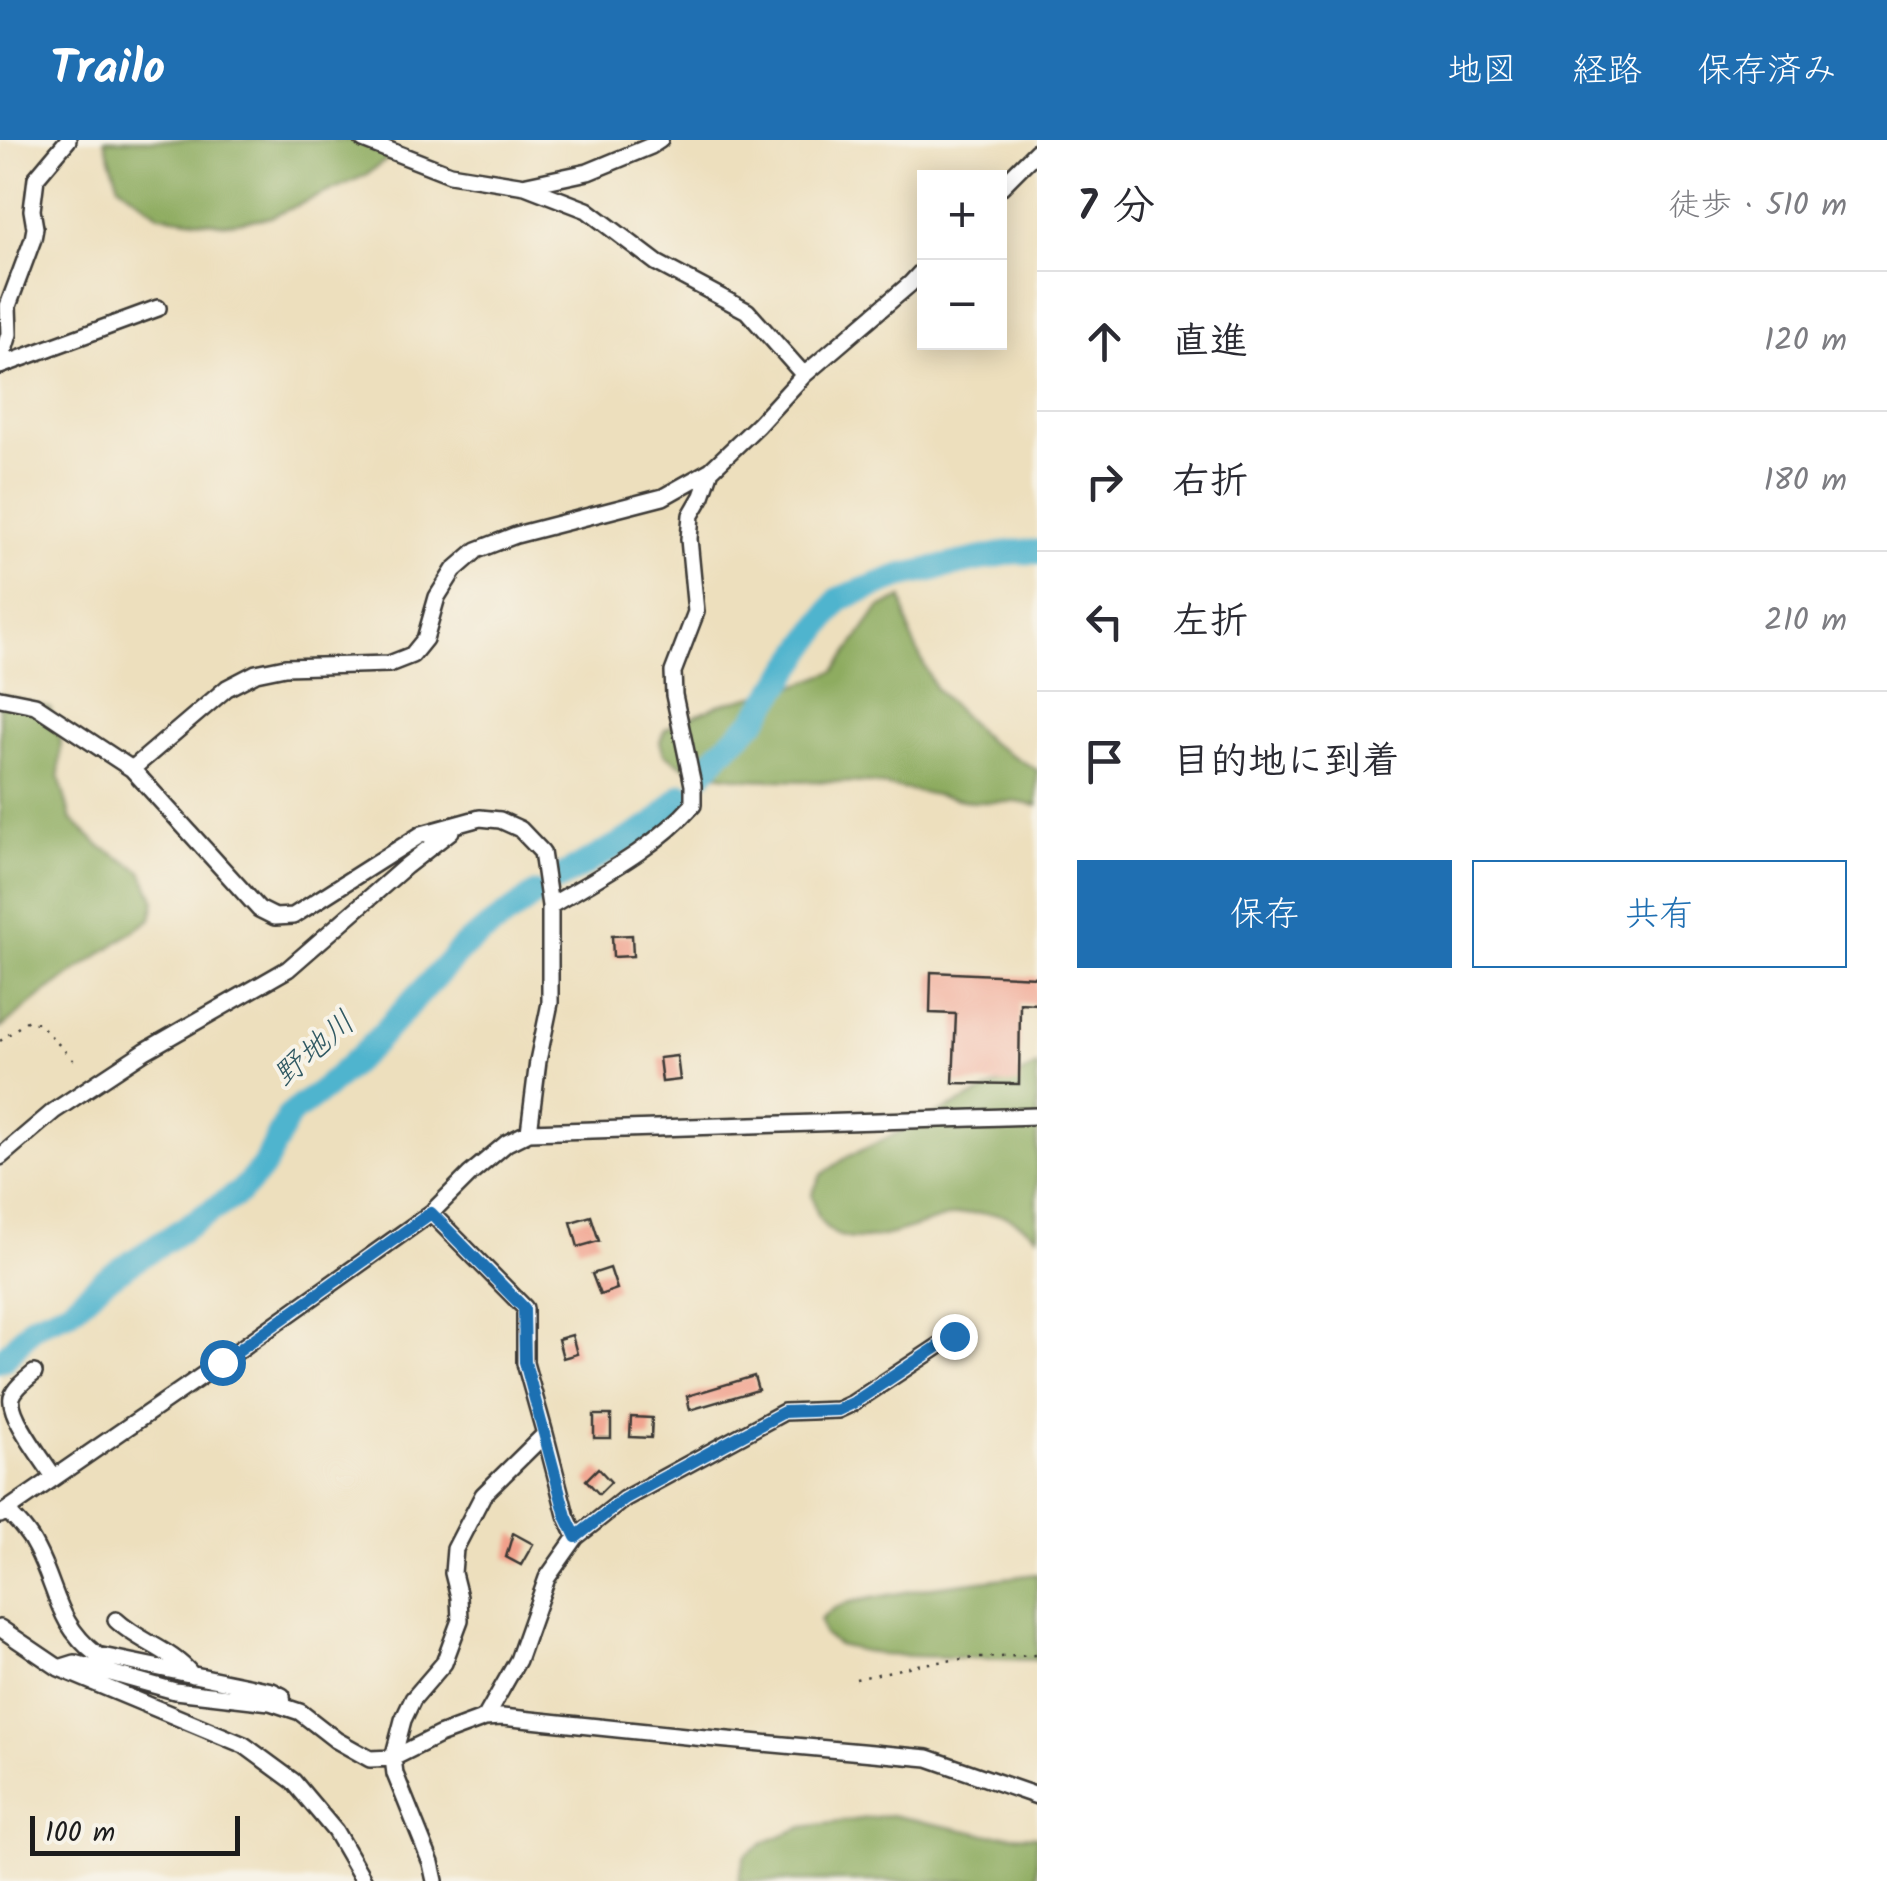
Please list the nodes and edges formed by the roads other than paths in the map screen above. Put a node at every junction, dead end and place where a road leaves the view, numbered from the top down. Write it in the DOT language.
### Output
graph roads {
  1 [pos="68,140"];
  2 [pos="362,140"];
  3 [pos="660,140"];
  4 [pos="1037,151"];
  5 [pos="1007,182"];
  6 [pos="525,186"];
  7 [pos="917,276"];
  8 [pos="158,308"];
  9 [pos="0,365"];
  10 [pos="804,374"];
  11 [pos="710,470"];
  12 [pos="0,698"];
  13 [pos="132,769"];
  14 [pos="458,825"];
  15 [pos="550,906"];
  16 [pos="1037,1116"];
  17 [pos="529,1132"];
  18 [pos="0,1157"];
  19 [pos="431,1213"];
  20 [pos="954,1336"];
  21 [pos="34,1373"];
  22 [pos="545,1434"];
  23 [pos="54,1477"];
  24 [pos="3,1513"];
  25 [pos="576,1537"];
  26 [pos="116,1620"];
  27 [pos="0,1628"];
  28 [pos="58,1668"];
  29 [pos="192,1675"];
  30 [pos="283,1706"];
  31 [pos="485,1718"];
  32 [pos="393,1758"];
  33 [pos="1037,1796"];
  34 [pos="364,1881"];
  35 [pos="435,1881"];
  1 -- 9 [label="street"];
  2 -- 6 [label="street"];
  3 -- 6 [label="street"];
  4 -- 5 [label="street"];
  6 -- 10 [label="street"];
  7 -- 10 [label="street"];
  8 -- 9 [label="street"];
  10 -- 11 [label="street"];
  11 -- 13 [label="street"];
  11 -- 15 [label="street"];
  12 -- 13 [label="street"];
  13 -- 14 [label="street"];
  14 -- 15 [label="street"];
  14 -- 18 [label="street"];
  15 -- 17 [label="street"];
  16 -- 17 [label="street"];
  17 -- 19 [label="street"];
  19 -- 22 [label="street"];
  19 -- 23 [label="street"];
  20 -- 25 [label="street"];
  21 -- 23 [label="street"];
  22 -- 25 [label="street"];
  22 -- 32 [label="street"];
  23 -- 24 [label="street"];
  24 -- 29 [label="street"];
  25 -- 31 [label="street"];
  26 -- 29 [label="street"];
  27 -- 28 [label="street"];
  28 -- 30 [label="street"];
  28 -- 34 [label="street"];
  29 -- 30 [label="street"];
  30 -- 32 [label="street"];
  31 -- 32 [label="street"];
  31 -- 33 [label="street"];
  32 -- 35 [label="street"];
}
